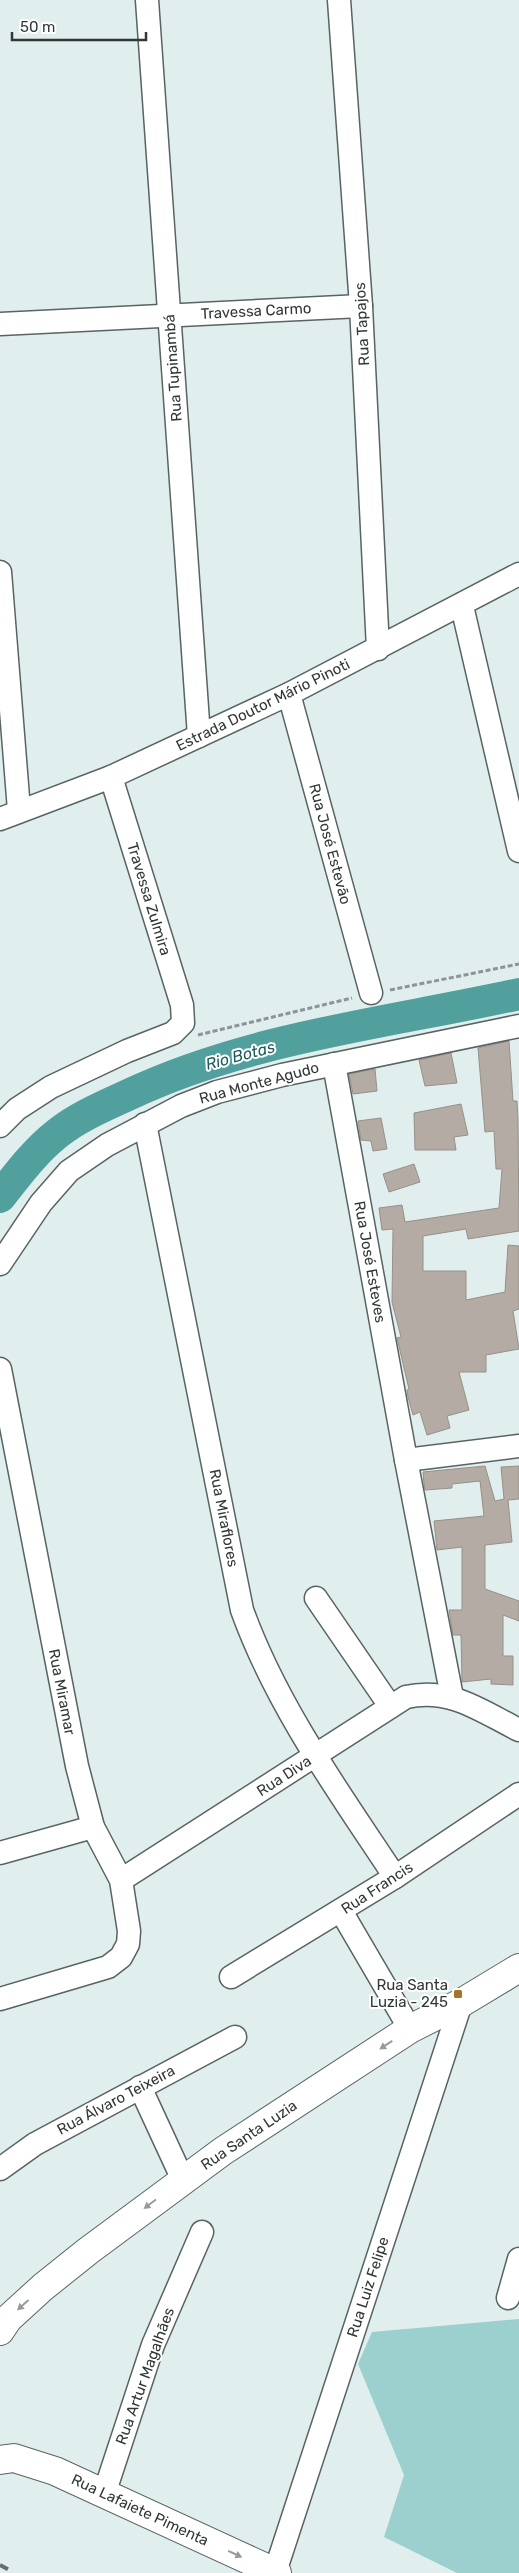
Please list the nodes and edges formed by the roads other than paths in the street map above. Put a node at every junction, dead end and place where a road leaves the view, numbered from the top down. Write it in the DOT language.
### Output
graph roads {
  1 [pos="147,0"];
  2 [pos="339,0"];
  3 [pos="361,306"];
  4 [pos="170,315"];
  5 [pos="0,324"];
  6 [pos="0,572"];
  7 [pos="519,574"];
  8 [pos="462,606"];
  9 [pos="378,649"];
  10 [pos="289,694"];
  11 [pos="199,736"];
  12 [pos="509,760"];
  13 [pos="111,777"];
  14 [pos="9,815"];
  15 [pos="519,851"];
  16 [pos="371,994"];
  17 [pos="519,1026"];
  18 [pos="334,1064"];
  19 [pos="145,1124"];
  20 [pos="0,1126"];
  21 [pos="0,1264"];
  22 [pos="0,1369"];
  23 [pos="519,1446"];
  24 [pos="406,1460"];
  25 [pos="316,1598"];
  26 [pos="452,1697"];
  27 [pos="390,1706"];
  28 [pos="519,1730"];
  29 [pos="316,1756"];
  30 [pos="519,1794"];
  31 [pos="93,1827"];
  32 [pos="0,1854"];
  33 [pos="395,1877"];
  34 [pos="121,1880"];
  35 [pos="341,1911"];
  36 [pos="519,1968"];
  37 [pos="231,1977"];
  38 [pos="0,1999"];
  39 [pos="461,2003"];
  40 [pos="410,2029"];
  41 [pos="235,2037"];
  42 [pos="140,2087"];
  43 [pos="0,2169"];
  44 [pos="183,2180"];
  45 [pos="202,2232"];
  46 [pos="519,2258"];
  47 [pos="508,2298"];
  48 [pos="0,2331"];
  49 [pos="5,2457"];
  50 [pos="104,2494"];
  51 [pos="276,2572"];
  1 -- 4 [label="street, Rua Tupinambá"];
  2 -- 3 [label="street, Rua Tapajos"];
  3 -- 4 [label="street, Travessa Carmo"];
  3 -- 9 [label="street, Rua Tapajos"];
  4 -- 5 [label="street, Travessa Carmo"];
  4 -- 11 [label="street, Rua Tupinambá"];
  6 -- 14 [label="street"];
  7 -- 8 [label="street, Estrada Doutor Mário Pinoti"];
  8 -- 9 [label="street, Estrada Doutor Mário Pinoti"];
  8 -- 12 [label="street"];
  9 -- 10 [label="street, Estrada Doutor Mário Pinoti"];
  10 -- 11 [label="street, Estrada Doutor Mário Pinoti"];
  10 -- 16 [label="street, Rua José Estevão"];
  11 -- 13 [label="street, Estrada Doutor Mário Pinoti"];
  12 -- 15 [label="street"];
  13 -- 14 [label="street, Estrada Doutor Mário Pinoti"];
  13 -- 20 [label="street, Travessa Zulmira"];
  17 -- 18 [label="street, Rua Monte Agudo"];
  18 -- 19 [label="street, Rua Monte Agudo"];
  18 -- 24 [label="street, Rua José Esteves"];
  19 -- 21 [label="street, Rua Monte Agudo"];
  19 -- 29 [label="street, Rua Miraflores"];
  22 -- 31 [label="street, Rua Miramar"];
  23 -- 24 [label="street"];
  24 -- 26 [label="street, Rua José Esteves"];
  25 -- 27 [label="street"];
  26 -- 27 [label="street, Rua Diva"];
  26 -- 28 [label="street, Rua Diva"];
  27 -- 29 [label="street, Rua Diva"];
  29 -- 33 [label="street, Rua Miraflores"];
  29 -- 34 [label="street, Rua Diva"];
  30 -- 33 [label="street, Rua Francis"];
  31 -- 32 [label="street"];
  31 -- 34 [label="street, Rua Miramar"];
  33 -- 35 [label="street, Rua Francis"];
  34 -- 38 [label="street, Rua Miramar"];
  35 -- 37 [label="street, Rua Francis"];
  35 -- 40 [label="street"];
  36 -- 39 [label="main road, Rua Santa Luzia"];
  39 -- 40 [label="main road, Rua Santa Luzia"];
  39 -- 51 [label="street, Rua Luiz Felipe"];
  40 -- 44 [label="main road, Rua Santa Luzia, one-way"];
  41 -- 42 [label="street, Rua Álvaro Teixeira"];
  42 -- 43 [label="street, Rua Álvaro Teixeira"];
  42 -- 44 [label="street"];
  44 -- 48 [label="main road, Rua Santa Luzia, one-way"];
  45 -- 50 [label="street, Rua Artur Magalhães"];
  46 -- 47 [label="street"];
  49 -- 50 [label="main road, Rua Lafaiete Pimenta"];
  50 -- 51 [label="main road, Rua Lafaiete Pimenta, one-way"];
}
